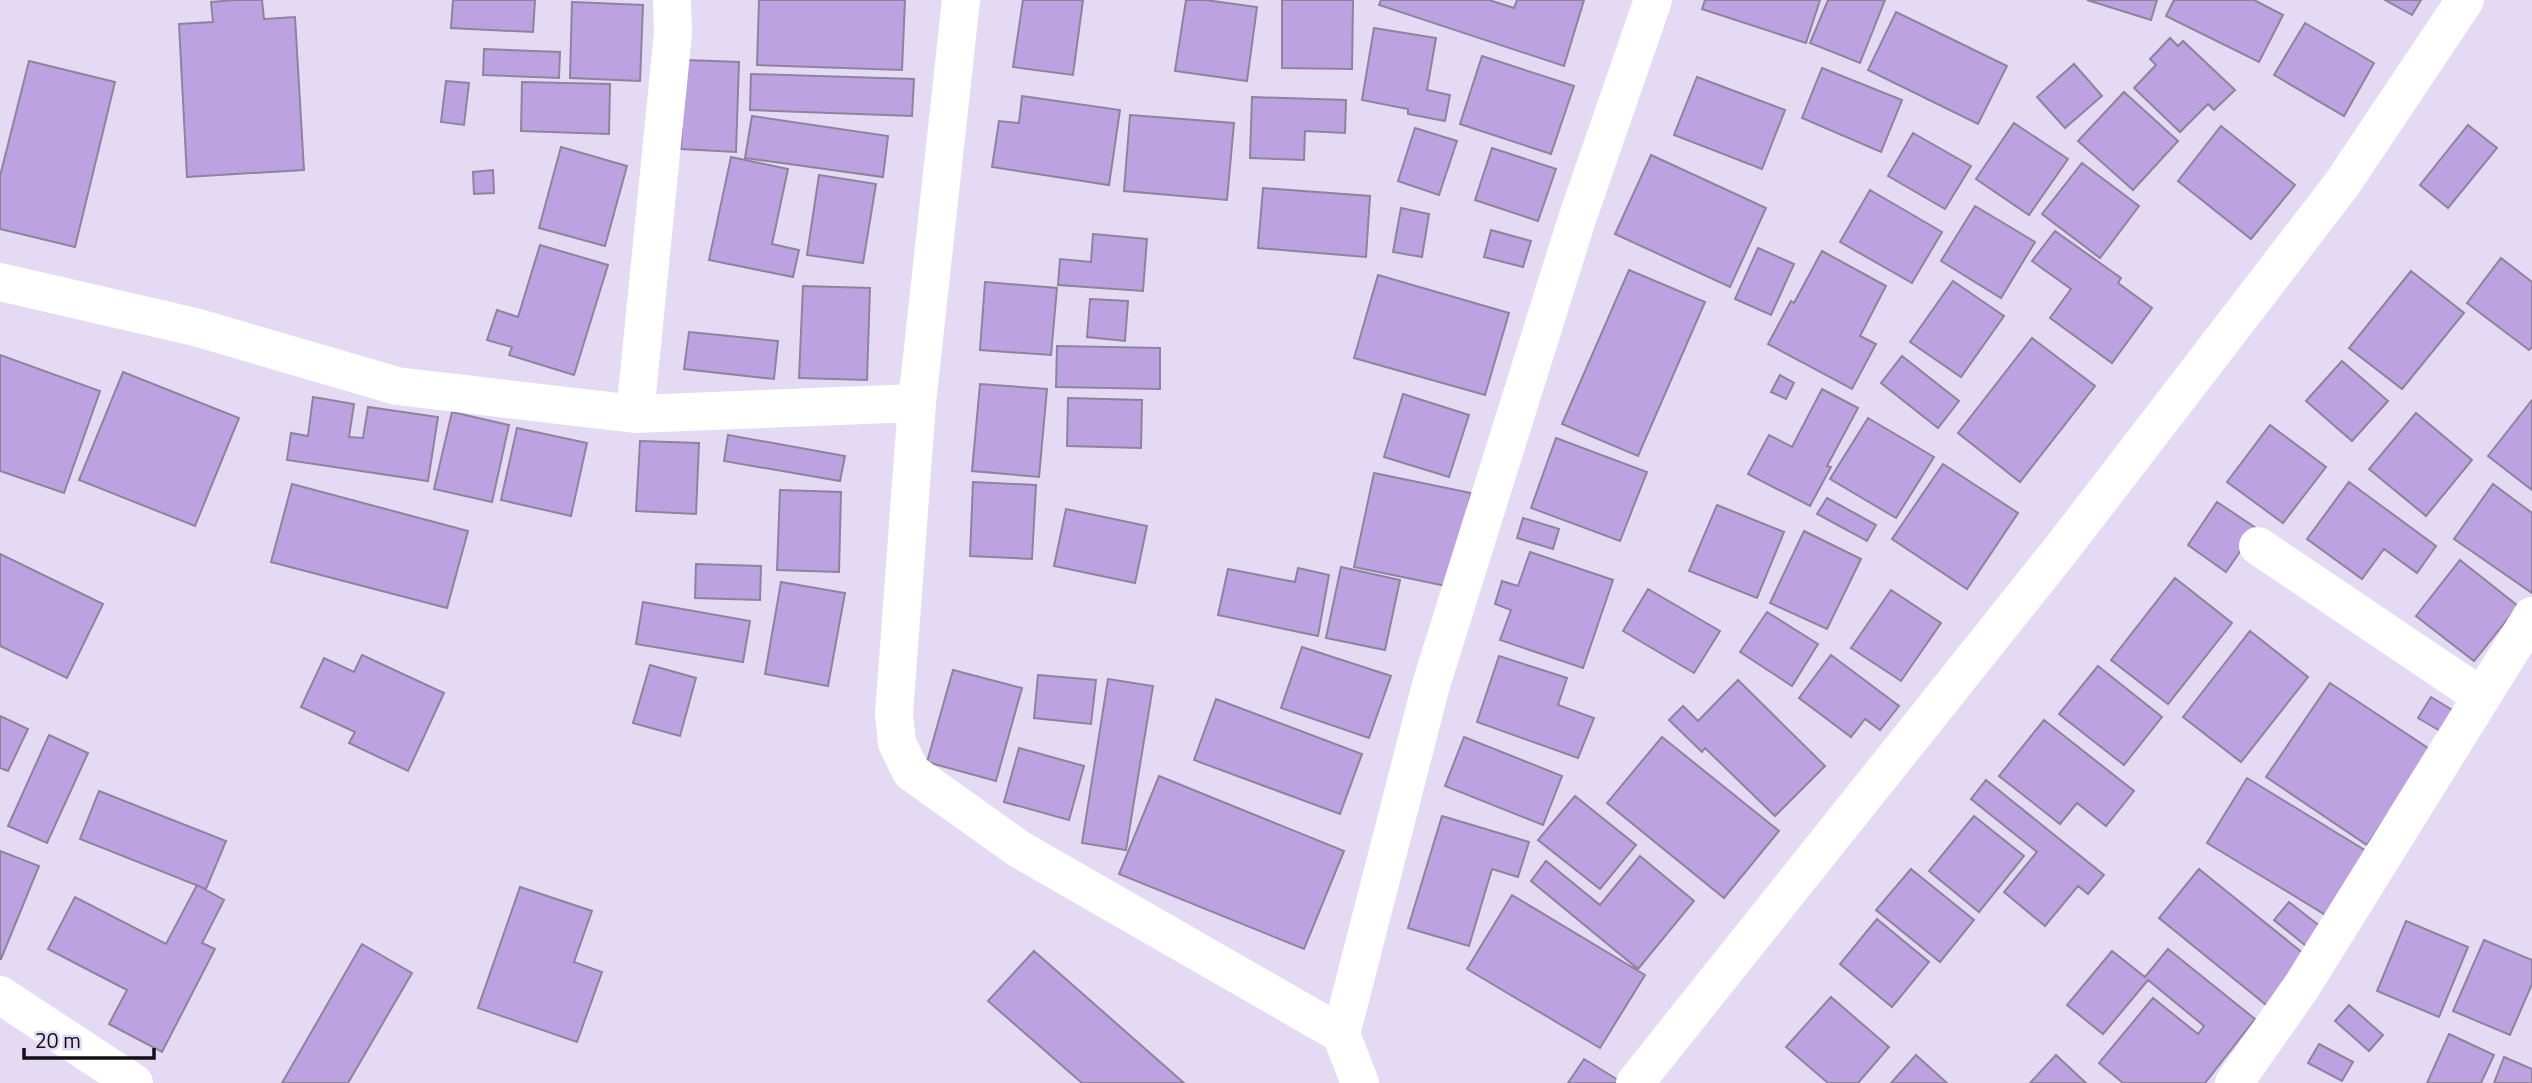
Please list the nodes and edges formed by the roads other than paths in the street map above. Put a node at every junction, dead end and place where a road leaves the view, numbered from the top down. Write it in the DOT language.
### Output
graph roads {
  1 [pos="672,0"];
  2 [pos="961,0"];
  3 [pos="1653,0"];
  4 [pos="2465,0"];
  5 [pos="0,282"];
  6 [pos="917,403"];
  7 [pos="635,414"];
  8 [pos="2258,547"];
  9 [pos="2532,616"];
  10 [pos="2482,697"];
  11 [pos="0,995"];
  12 [pos="1341,1034"];
  13 [pos="134,1083"];
  14 [pos="1360,1083"];
  15 [pos="1635,1083"];
  16 [pos="2234,1083"];
  1 -- 7 [label="street"];
  2 -- 6 [label="street"];
  3 -- 12 [label="street"];
  4 -- 15 [label="street"];
  5 -- 7 [label="street"];
  6 -- 7 [label="street"];
  6 -- 12 [label="street"];
  8 -- 10 [label="street"];
  9 -- 10 [label="street"];
  10 -- 16 [label="street"];
  11 -- 13 [label="street"];
  12 -- 14 [label="street"];
}
